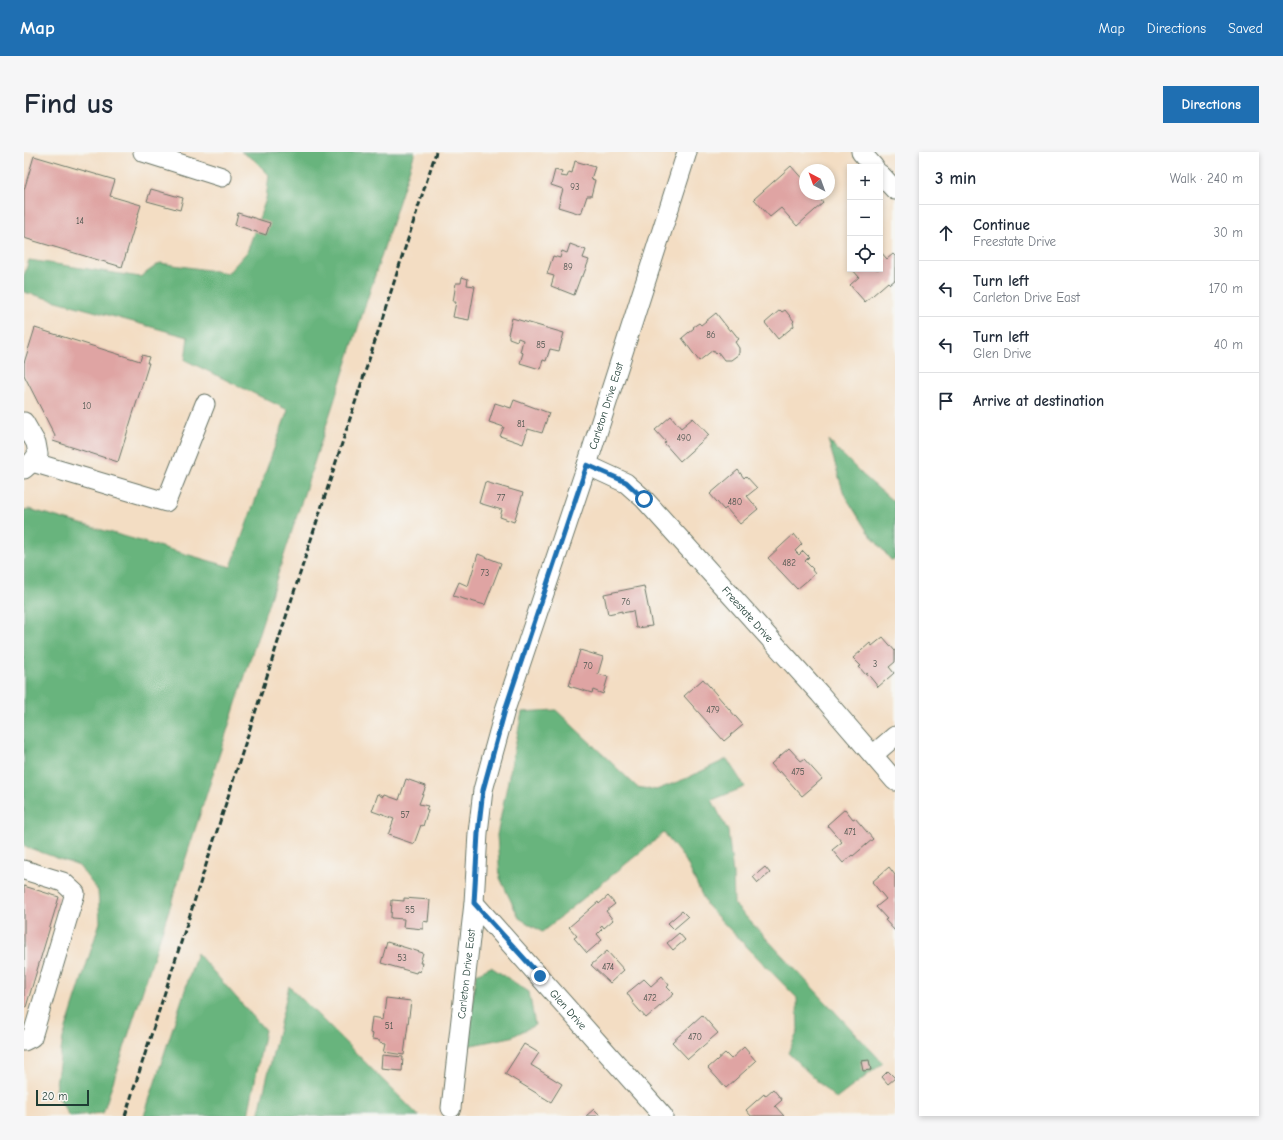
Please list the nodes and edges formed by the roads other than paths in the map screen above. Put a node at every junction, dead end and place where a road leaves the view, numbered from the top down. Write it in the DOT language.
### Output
graph roads {
  1 [pos="143,152"];
  2 [pos="687,152"];
  3 [pos="861,152"];
  4 [pos="871,164"];
  5 [pos="222,177"];
  6 [pos="883,177"];
  7 [pos="895,190"];
  8 [pos="205,404"];
  9 [pos="24,422"];
  10 [pos="587,465"];
  11 [pos="28,466"];
  12 [pos="895,736"];
  13 [pos="873,755"];
  14 [pos="895,780"];
  15 [pos="24,870"];
  16 [pos="474,903"];
  17 [pos="24,1041"];
  18 [pos="451,1108"];
  19 [pos="663,1116"];
  1 -- 5 [label="street"];
  2 -- 10 [label="street, Carleton Drive East"];
  3 -- 4 [label="street"];
  6 -- 7 [label="street"];
  8 -- 11 [label="street"];
  9 -- 11 [label="street"];
  10 -- 13 [label="street, Freestate Drive"];
  10 -- 16 [label="street, Carleton Drive East"];
  12 -- 13 [label="street"];
  13 -- 14 [label="street, Freestate Drive"];
  15 -- 17 [label="street"];
  16 -- 18 [label="street, Carleton Drive East"];
  16 -- 19 [label="street, Glen Drive"];
}
